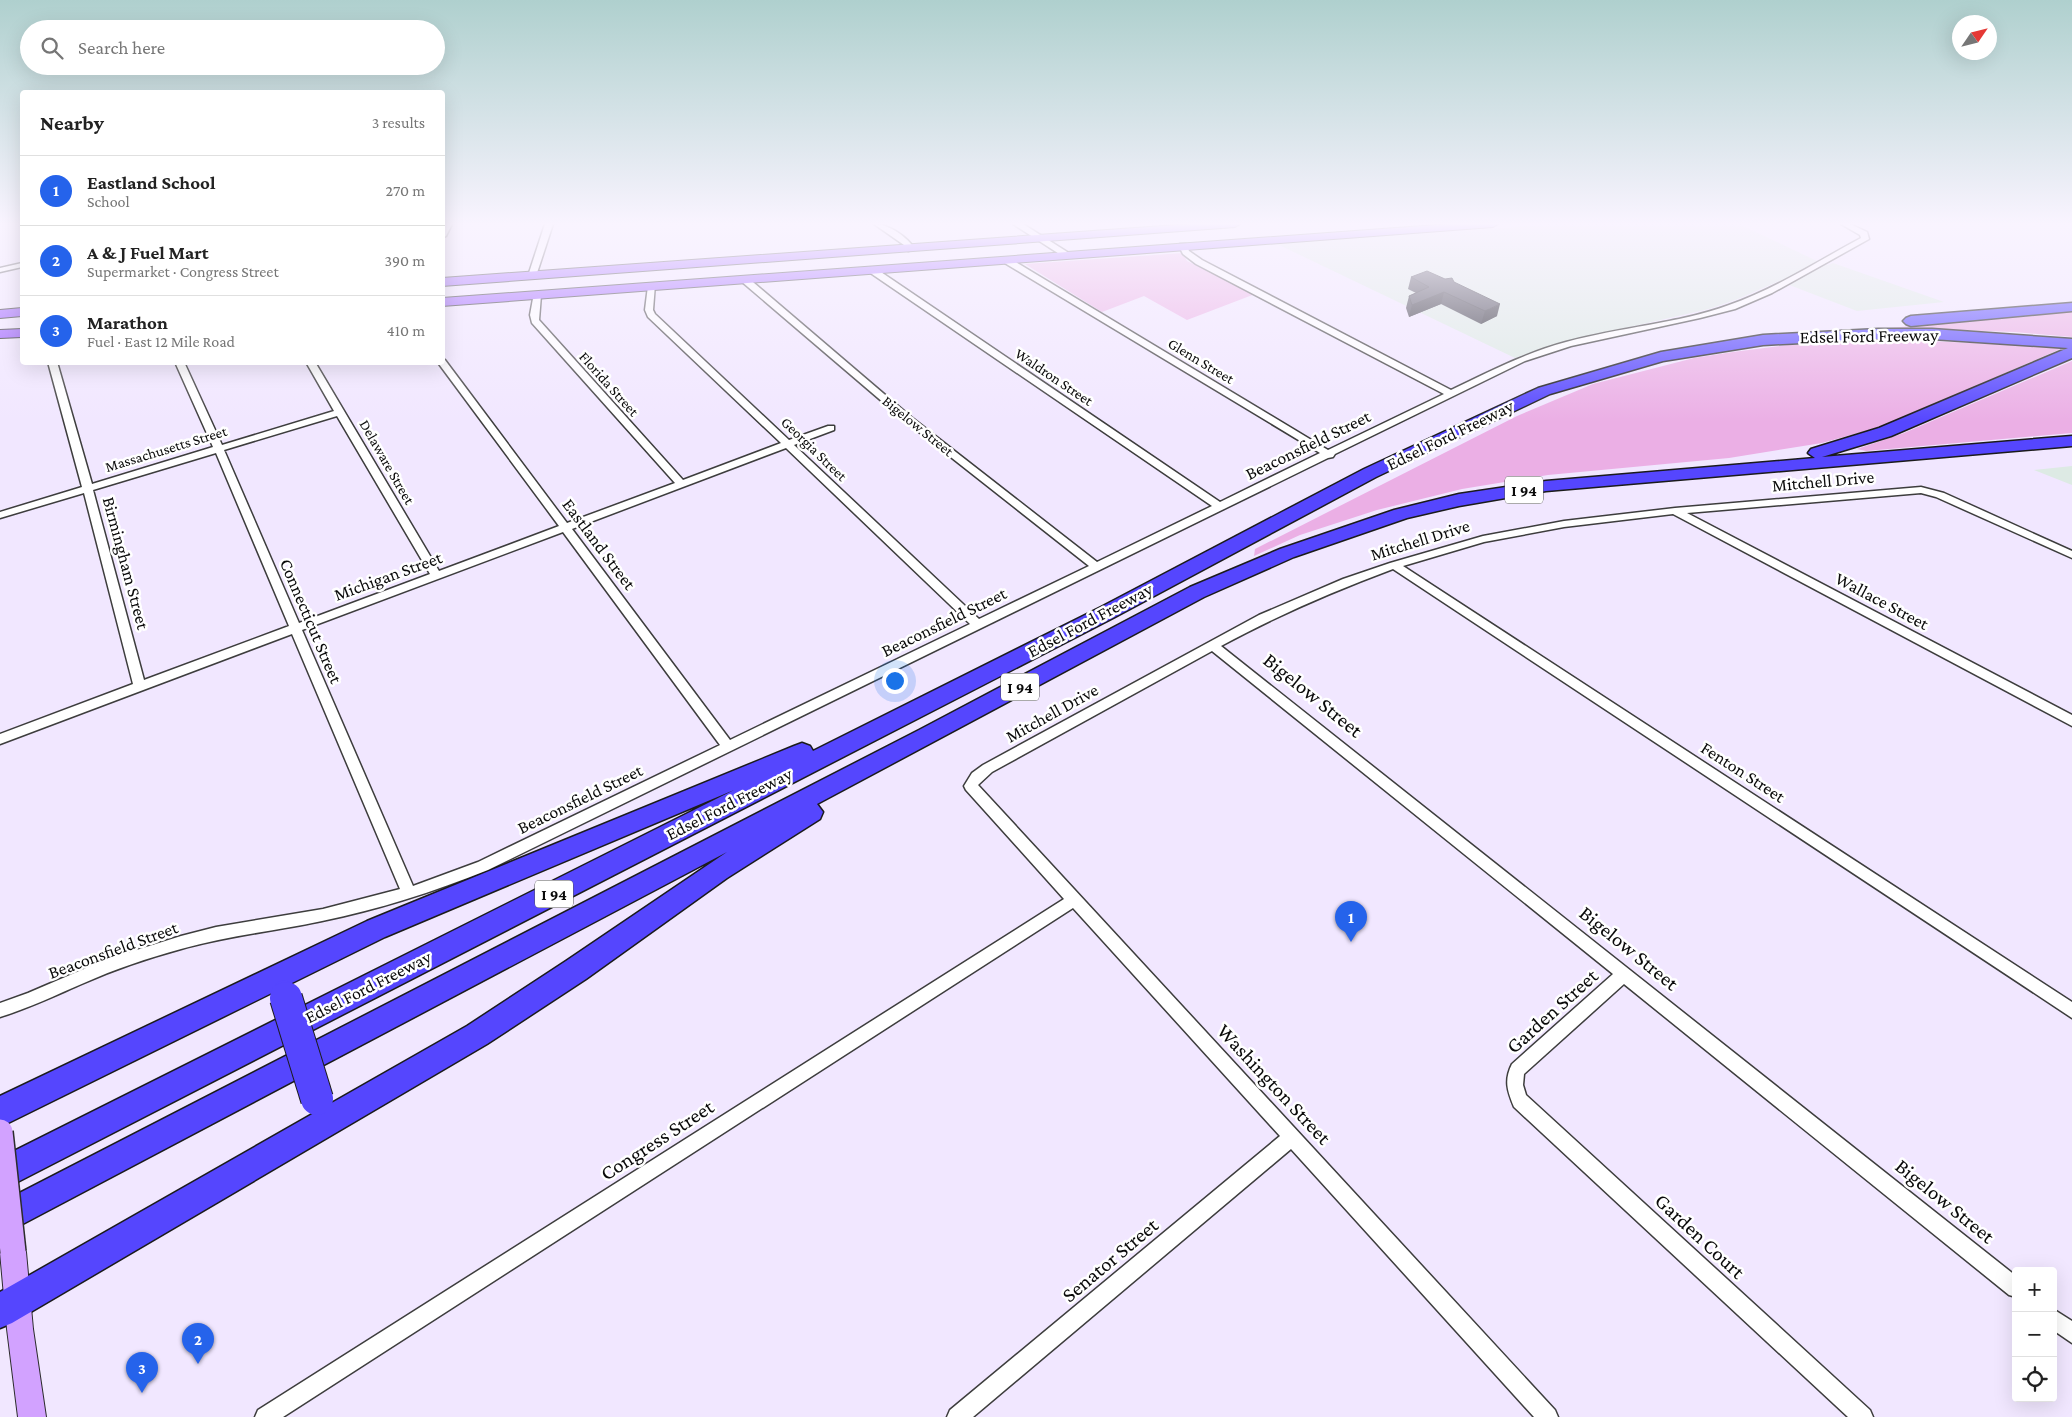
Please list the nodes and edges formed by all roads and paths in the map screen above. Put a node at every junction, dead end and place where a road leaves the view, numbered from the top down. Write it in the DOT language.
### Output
graph roads {
  1 [pos="462,290"];
  2 [pos="517,290"];
  3 [pos="599,290"];
  4 [pos="651,290"];
  5 [pos="757,290"];
  6 [pos="902,290"];
  7 [pos="1056,290"];
  8 [pos="1253,290"];
  9 [pos="1769,290"];
  10 [pos="537,295"];
  11 [pos="518,296"];
  12 [pos="445,300"];
  13 [pos="445,302"];
  14 [pos="2072,307"];
  15 [pos="20,312"];
  16 [pos="0,314"];
  17 [pos="20,333"];
  18 [pos="0,334"];
  19 [pos="2070,350"];
  20 [pos="53,365"];
  21 [pos="180,365"];
  22 [pos="312,365"];
  23 [pos="444,365"];
  24 [pos="1544,391"];
  25 [pos="1451,394"];
  26 [pos="341,412"];
  27 [pos="831,428"];
  28 [pos="2072,440"];
  29 [pos="788,445"];
  30 [pos="219,449"];
  31 [pos="1330,454"];
  32 [pos="1768,467"];
  33 [pos="682,485"];
  34 [pos="88,489"];
  35 [pos="1221,507"];
  36 [pos="1675,511"];
  37 [pos="0,515"];
  38 [pos="565,528"];
  39 [pos="2072,555"];
  40 [pos="1394,565"];
  41 [pos="1097,567"];
  42 [pos="436,577"];
  43 [pos="1108,612"];
  44 [pos="978,626"];
  45 [pos="296,629"];
  46 [pos="1212,645"];
  47 [pos="140,687"];
  48 [pos="2072,721"];
  49 [pos="927,736"];
  50 [pos="0,739"];
  51 [pos="728,746"];
  52 [pos="972,781"];
  53 [pos="409,894"];
  54 [pos="1074,900"];
  55 [pos="1624,974"];
  56 [pos="272,989"];
  57 [pos="0,1010"];
  58 [pos="2072,1011"];
  59 [pos="1514,1083"];
  60 [pos="0,1112"];
  61 [pos="0,1132"];
  62 [pos="305,1135"];
  63 [pos="1292,1137"];
  64 [pos="0,1175"];
  65 [pos="0,1220"];
  66 [pos="2012,1285"];
  67 [pos="9,1307"];
  68 [pos="2057,1321"];
  69 [pos="2072,1333"];
  70 [pos="32,1417"];
  71 [pos="265,1417"];
  72 [pos="956,1417"];
  73 [pos="1548,1417"];
  74 [pos="1863,1417"];
  1 -- 12 [label="main road"];
  2 -- 11 [label="main road"];
  3 -- 10 [label="main road"];
  4 -- 29 [label="street, Georgia Street"];
  5 -- 41 [label="street, Bigelow Street"];
  6 -- 35 [label="street, Waldron Street"];
  7 -- 31 [label="street, Glenn Street"];
  8 -- 25 [label="street"];
  9 -- 25 [label="street, Beaconsfield Street"];
  10 -- 11 [label="main road"];
  10 -- 33 [label="street, Florida Street"];
  11 -- 13 [label="main road"];
  14 -- 24 [label="highway"];
  15 -- 16 [label="main road"];
  17 -- 18 [label="main road"];
  19 -- 24 [label="highway, Edsel Ford Freeway / I 94"];
  19 -- 32 [label="highway"];
  20 -- 34 [label="street, Birmingham Street"];
  21 -- 30 [label="street, Connecticut Street"];
  22 -- 26 [label="street, Delaware Street"];
  23 -- 38 [label="street, Eastland Street"];
  24 -- 43 [label="highway, Edsel Ford Freeway / I 94"];
  25 -- 31 [label="street, Beaconsfield Street"];
  26 -- 30 [label="street, Massachusetts Street"];
  26 -- 42 [label="street, Delaware Street"];
  27 -- 29 [label="street, Michigan Street"];
  28 -- 32 [label="highway, Edsel Ford Freeway / I 94"];
  29 -- 33 [label="street, Michigan Street"];
  29 -- 44 [label="street, Georgia Street"];
  30 -- 34 [label="street, Massachusetts Street"];
  30 -- 45 [label="street, Connecticut Street"];
  31 -- 35 [label="street, Beaconsfield Street"];
  32 -- 49 [label="highway, Edsel Ford Freeway / I 94"];
  33 -- 38 [label="street, Michigan Street"];
  34 -- 37 [label="street, Massachusetts Street"];
  34 -- 47 [label="street, Birmingham Street"];
  35 -- 41 [label="street, Beaconsfield Street"];
  36 -- 39 [label="street, Mitchell Drive"];
  36 -- 40 [label="street, Mitchell Drive"];
  36 -- 48 [label="street, Wallace Street"];
  38 -- 42 [label="street, Michigan Street"];
  38 -- 51 [label="street, Eastland Street"];
  40 -- 46 [label="street, Mitchell Drive"];
  40 -- 58 [label="street, Fenton Street"];
  41 -- 44 [label="street, Beaconsfield Street"];
  42 -- 45 [label="street, Michigan Street"];
  43 -- 56 [label="highway"];
  43 -- 64 [label="highway, Edsel Ford Freeway / I 94"];
  44 -- 51 [label="street, Beaconsfield Street"];
  45 -- 47 [label="street, Michigan Street"];
  45 -- 53 [label="street, Connecticut Street"];
  46 -- 52 [label="street, Mitchell Drive"];
  46 -- 55 [label="street, Bigelow Street"];
  47 -- 50 [label="street, Michigan Street"];
  49 -- 62 [label="highway"];
  49 -- 65 [label="highway, Edsel Ford Freeway / I 94"];
  51 -- 53 [label="street, Beaconsfield Street"];
  52 -- 54 [label="street, Washington Street"];
  53 -- 57 [label="street, Beaconsfield Street"];
  54 -- 63 [label="street, Washington Street"];
  54 -- 71 [label="street, Congress Street"];
  55 -- 59 [label="street, Garden Street"];
  55 -- 66 [label="street, Bigelow Street"];
  56 -- 60 [label="highway"];
  56 -- 62 [label="highway, bridge"];
  59 -- 74 [label="street, Garden Court"];
  61 -- 67 [label="main road, bridge"];
  62 -- 67 [label="highway"];
  63 -- 72 [label="street, Senator Street"];
  63 -- 73 [label="street, Washington Street"];
  67 -- 70 [label="main road"];
  68 -- 69 [label="street"];
}
